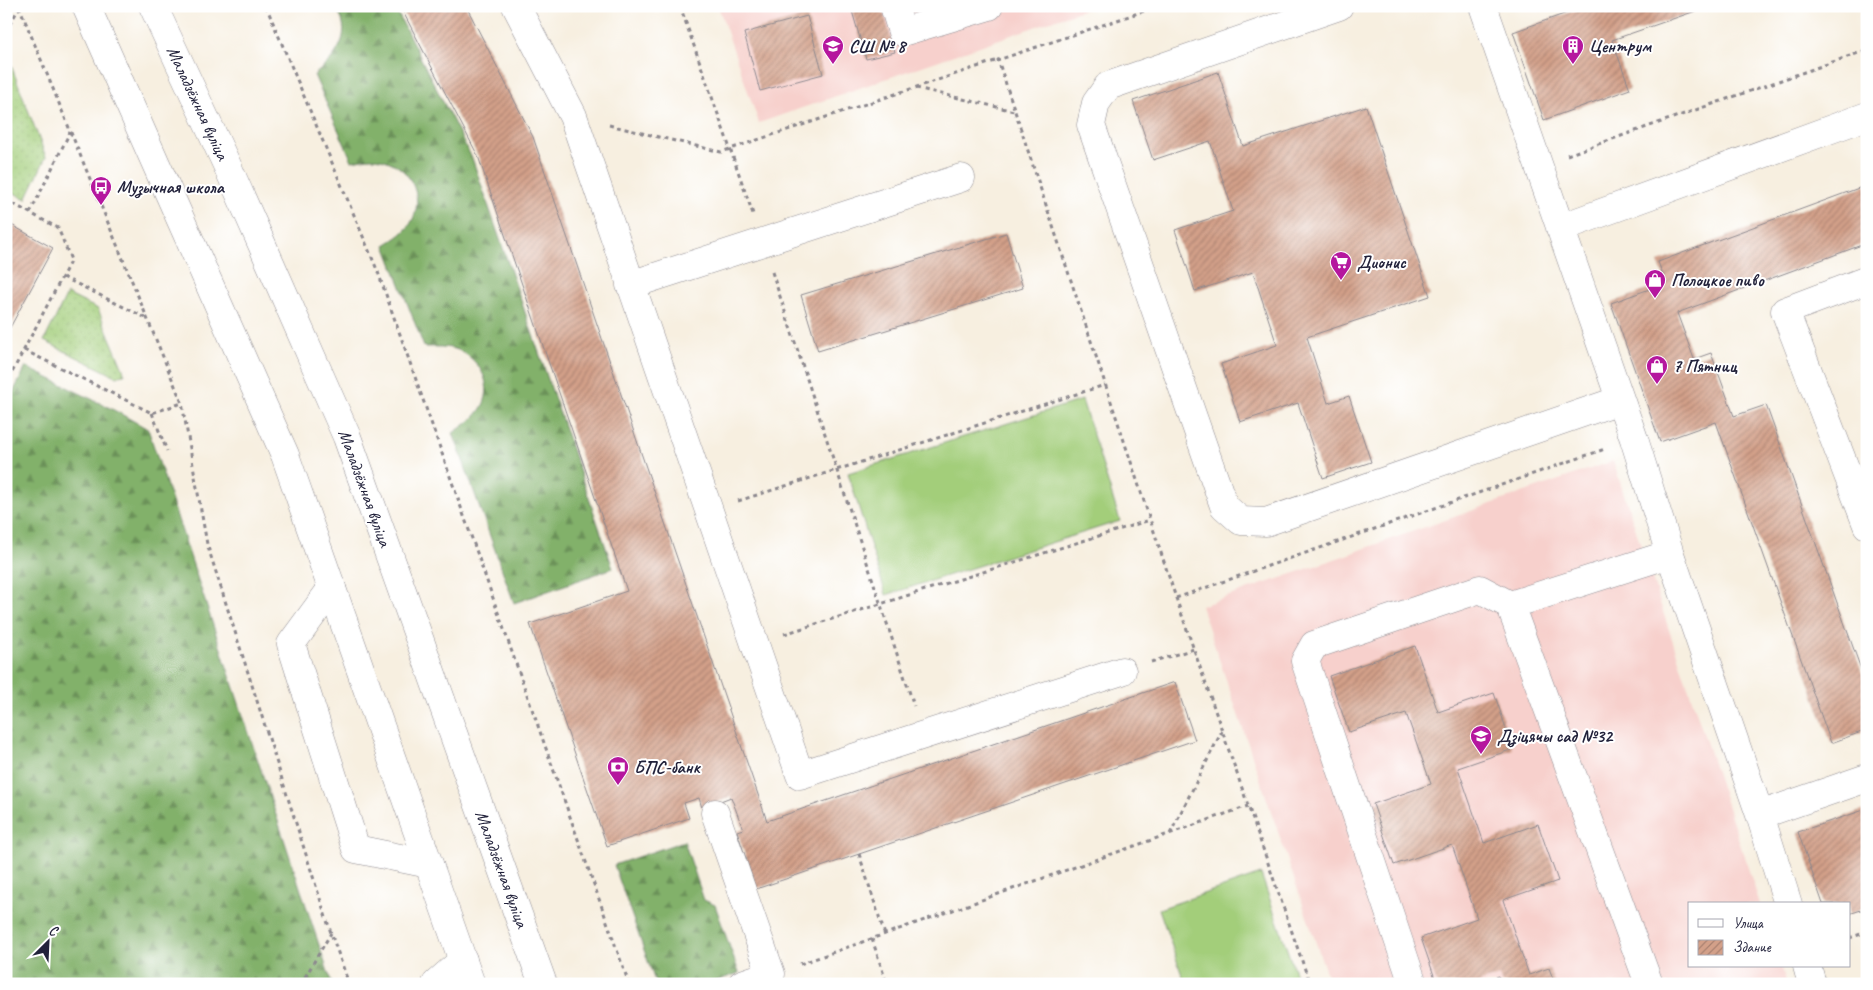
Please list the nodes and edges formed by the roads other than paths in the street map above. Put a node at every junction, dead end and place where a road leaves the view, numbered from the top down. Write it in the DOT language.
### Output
graph roads {
  1 [pos="86,6"];
  2 [pos="152,6"];
  3 [pos="516,6"];
  4 [pos="894,6"];
  5 [pos="989,6"];
  6 [pos="1338,6"];
  7 [pos="1483,6"];
  8 [pos="1867,116"];
  9 [pos="961,178"];
  10 [pos="1560,228"];
  11 [pos="1867,280"];
  12 [pos="630,285"];
  13 [pos="1620,400"];
  14 [pos="1867,525"];
  15 [pos="1670,554"];
  16 [pos="332,588"];
  17 [pos="1510,605"];
  18 [pos="1122,671"];
  19 [pos="1867,778"];
  20 [pos="715,813"];
  21 [pos="1760,815"];
  22 [pos="429,864"];
  23 [pos="1787,902"];
  24 [pos="1808,968"];
  25 [pos="467,972"];
  26 [pos="436,984"];
  27 [pos="542,984"];
  28 [pos="742,984"];
  29 [pos="1413,984"];
  30 [pos="1649,984"];
  31 [pos="1812,984"];
  1 -- 16 [label="main road"];
  2 -- 27 [label="main road, Маладзёжная вуліца"];
  3 -- 12 [label="main road"];
  4 -- 5 [label="main road"];
  6 -- 13 [label="main road"];
  7 -- 10 [label="main road"];
  8 -- 10 [label="main road"];
  9 -- 12 [label="main road"];
  10 -- 13 [label="main road"];
  11 -- 14 [label="main road"];
  12 -- 18 [label="main road"];
  13 -- 15 [label="main road"];
  15 -- 17 [label="main road"];
  15 -- 21 [label="main road"];
  16 -- 22 [label="main road"];
  16 -- 22 [label="main road"];
  17 -- 29 [label="main road"];
  17 -- 30 [label="main road"];
  19 -- 21 [label="main road"];
  20 -- 28 [label="main road"];
  21 -- 23 [label="main road"];
  22 -- 25 [label="main road"];
  24 -- 31 [label="main road"];
  25 -- 26 [label="main road"];
}
